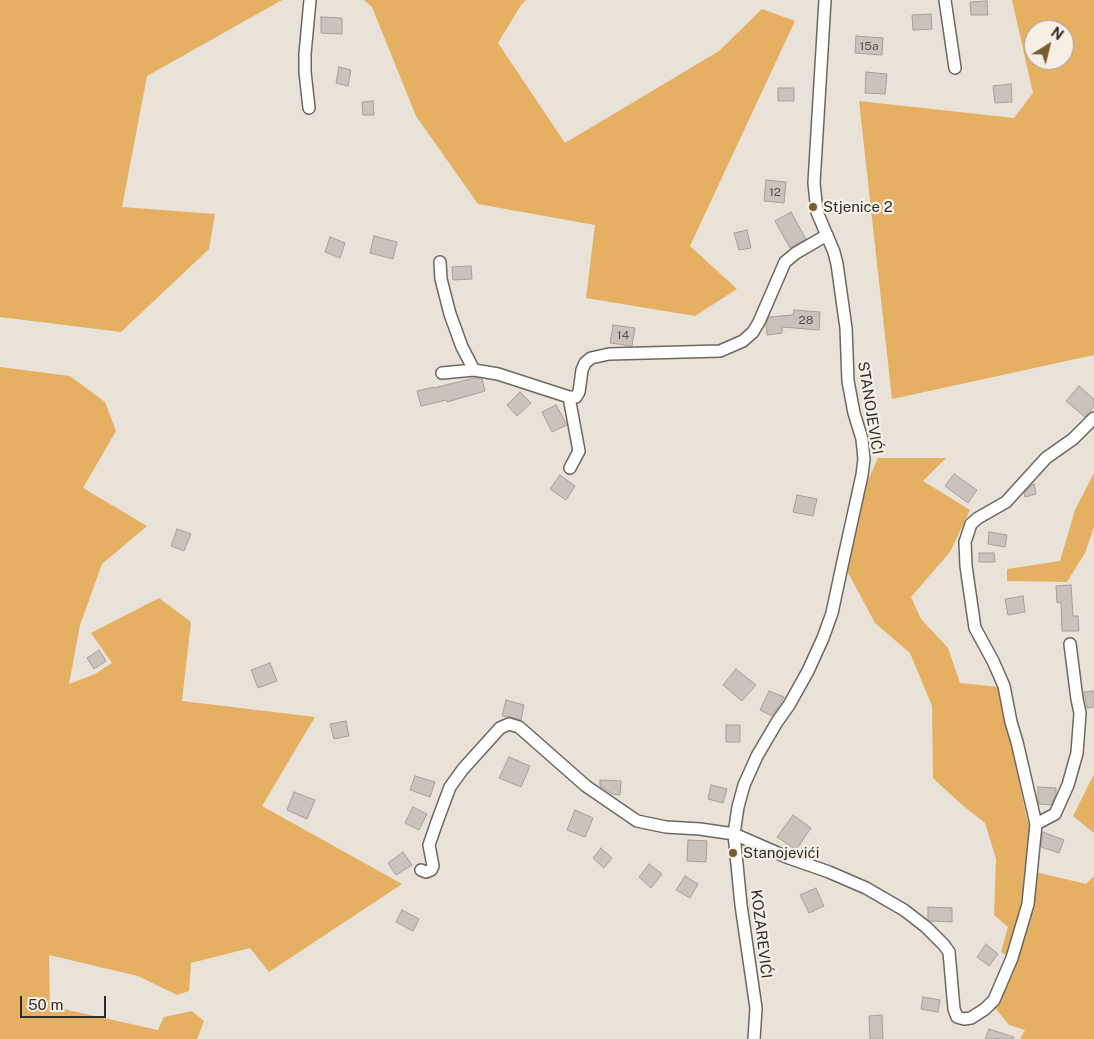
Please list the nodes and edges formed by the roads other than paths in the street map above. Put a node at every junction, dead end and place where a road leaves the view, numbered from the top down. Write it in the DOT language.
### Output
graph roads {
  1 [pos="310,0"];
  2 [pos="825,0"];
  3 [pos="945,0"];
  4 [pos="955,68"];
  5 [pos="310,108"];
  6 [pos="827,235"];
  7 [pos="440,262"];
  8 [pos="474,370"];
  9 [pos="442,373"];
  10 [pos="569,397"];
  11 [pos="1094,418"];
  12 [pos="570,468"];
  13 [pos="1070,644"];
  14 [pos="1036,824"];
  15 [pos="734,834"];
  16 [pos="421,870"];
  17 [pos="754,1039"];
  1 -- 5 [label="street"];
  2 -- 6 [label="street, STANOJEVIĆI"];
  3 -- 4 [label="street"];
  6 -- 10 [label="street"];
  6 -- 15 [label="street, STANOJEVIĆI"];
  7 -- 8 [label="street"];
  8 -- 9 [label="street"];
  8 -- 10 [label="street"];
  10 -- 12 [label="street"];
  11 -- 14 [label="street"];
  13 -- 14 [label="street"];
  14 -- 15 [label="street"];
  15 -- 16 [label="street"];
  15 -- 17 [label="street, KOZAREVIĆI"];
}
